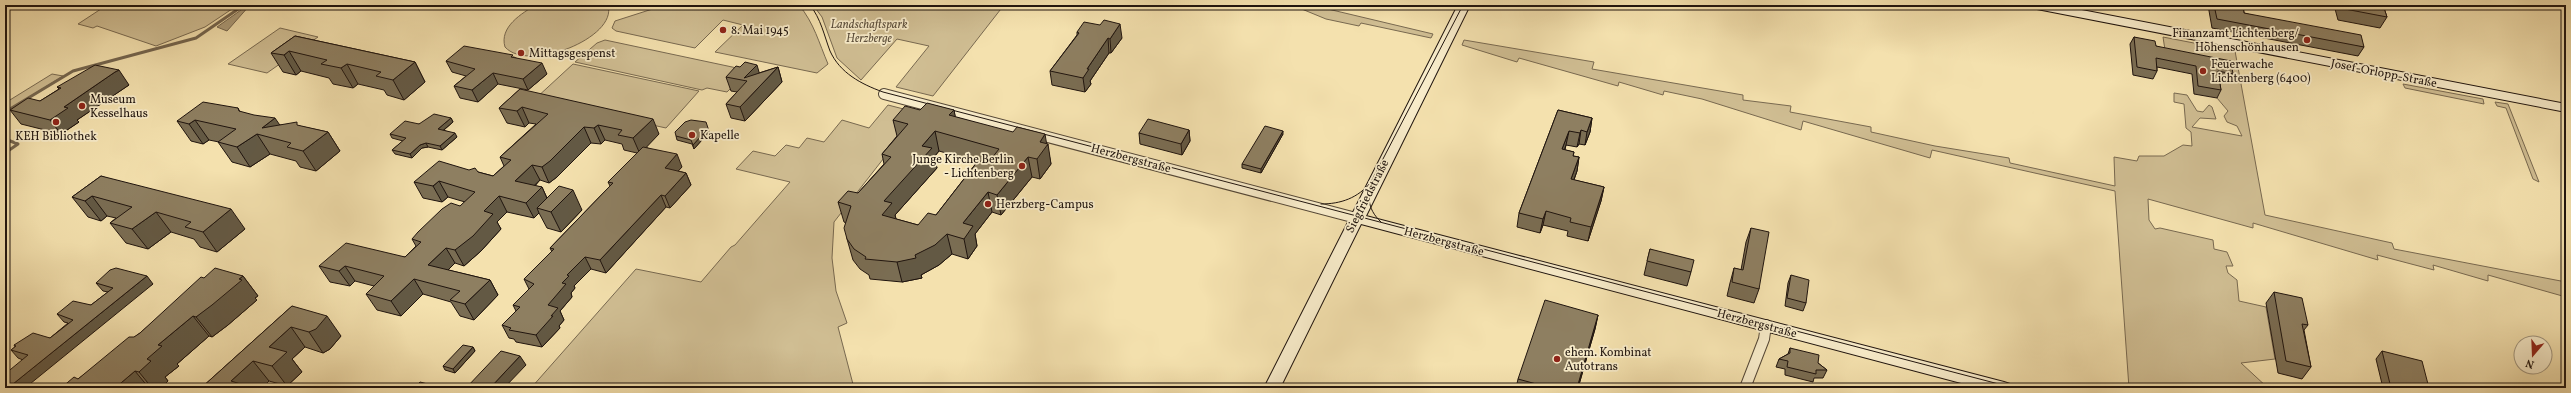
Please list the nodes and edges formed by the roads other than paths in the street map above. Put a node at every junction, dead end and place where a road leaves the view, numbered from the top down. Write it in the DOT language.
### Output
graph roads {
  1 [pos="1464,5"];
  2 [pos="2037,5"];
  3 [pos="884,94"];
  4 [pos="2566,108"];
  5 [pos="1356,218"];
  6 [pos="1766,326"];
  7 [pos="1272,388"];
  8 [pos="1745,388"];
  9 [pos="2004,388"];
  1 -- 5 [label="street, Siegfriedstraße"];
  2 -- 4 [label="street, Josef-Orlopp-Straße"];
  3 -- 5 [label="street, Herzbergstraße"];
  5 -- 6 [label="street, Herzbergstraße"];
  5 -- 7 [label="street, Siegfriedstraße"];
  6 -- 8 [label="street"];
  6 -- 9 [label="street, Herzbergstraße"];
}
